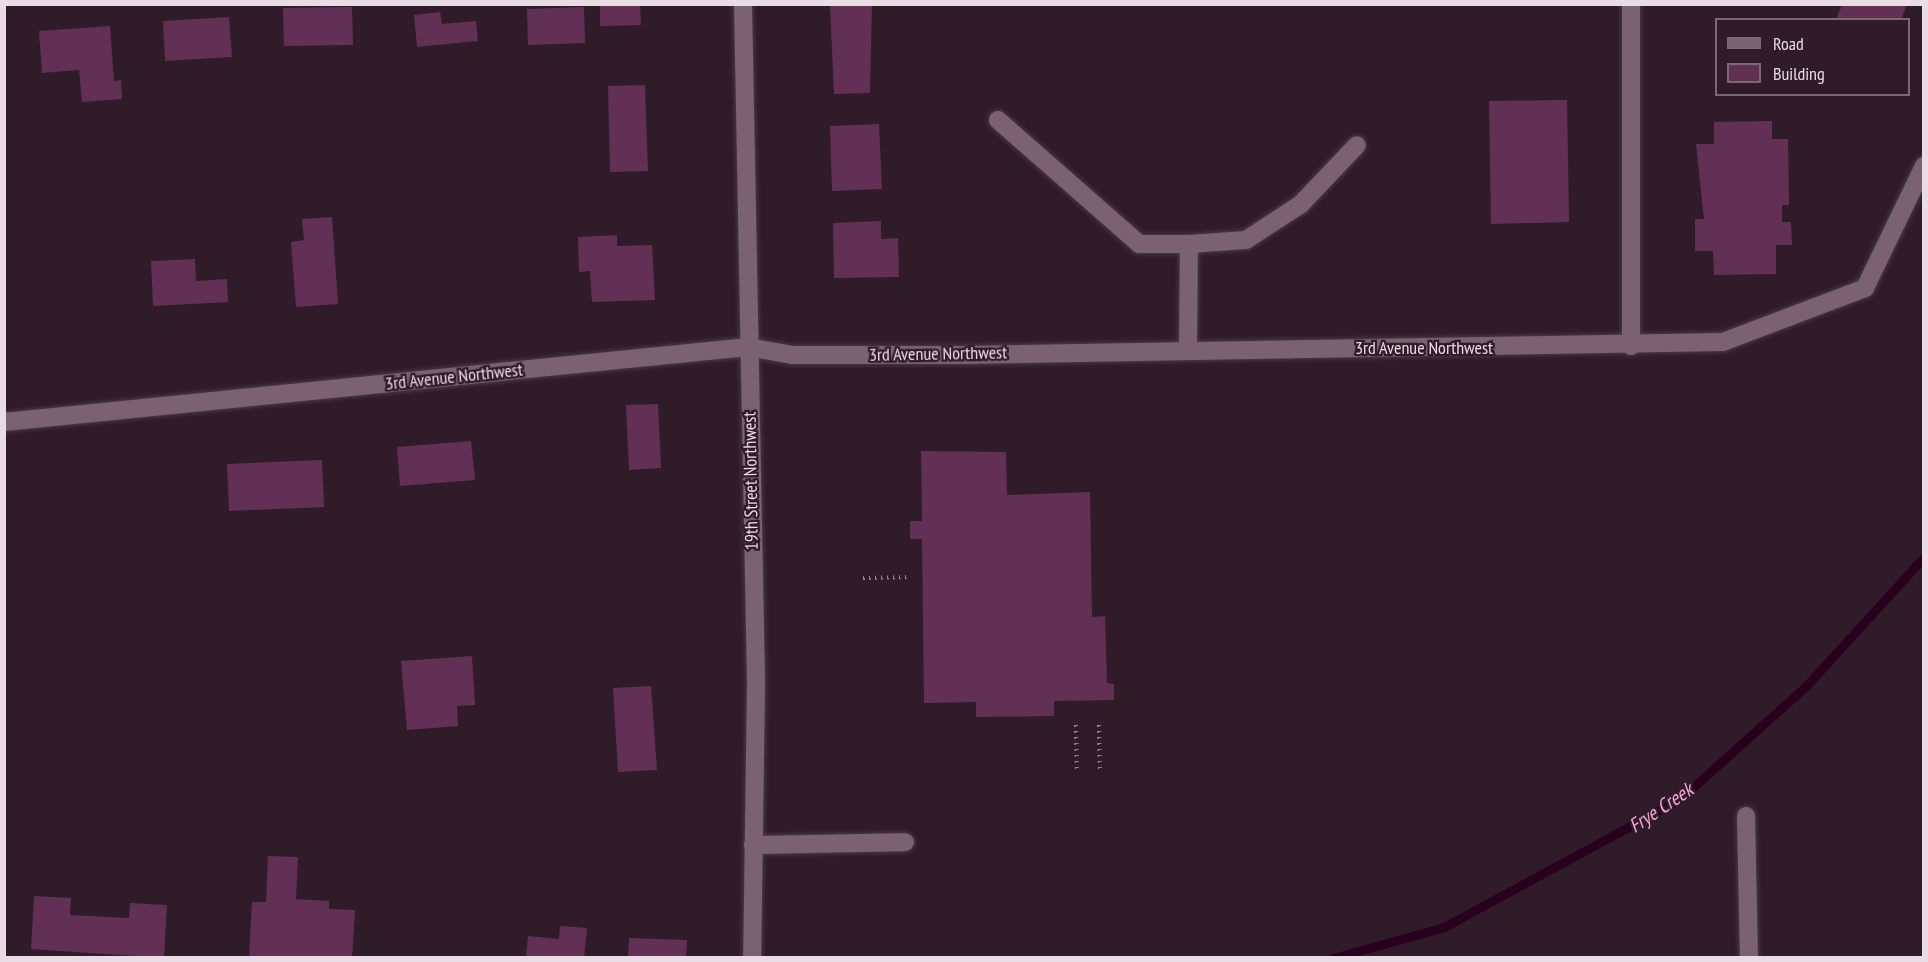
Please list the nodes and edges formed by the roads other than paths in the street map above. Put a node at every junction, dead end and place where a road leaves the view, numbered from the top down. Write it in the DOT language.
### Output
graph roads {
  1 [pos="743,4"];
  2 [pos="1631,4"];
  3 [pos="998,120"];
  4 [pos="1357,145"];
  5 [pos="1923,166"];
  6 [pos="1189,244"];
  7 [pos="1631,346"];
  8 [pos="748,347"];
  9 [pos="1188,350"];
  10 [pos="4,422"];
  11 [pos="1746,816"];
  12 [pos="905,842"];
  13 [pos="753,845"];
  14 [pos="752,957"];
  15 [pos="1749,957"];
  1 -- 8 [label="street, 19th Street Northwest"];
  2 -- 7 [label="street"];
  3 -- 6 [label="street"];
  4 -- 6 [label="street"];
  5 -- 7 [label="street, 3rd Avenue Northwest"];
  6 -- 9 [label="street"];
  7 -- 9 [label="street, 3rd Avenue Northwest"];
  8 -- 9 [label="street, 3rd Avenue Northwest"];
  8 -- 10 [label="street, 3rd Avenue Northwest"];
  8 -- 13 [label="street, 19th Street Northwest"];
  11 -- 15 [label="street"];
  12 -- 13 [label="street"];
  13 -- 14 [label="street, 19th Street Northwest"];
}
